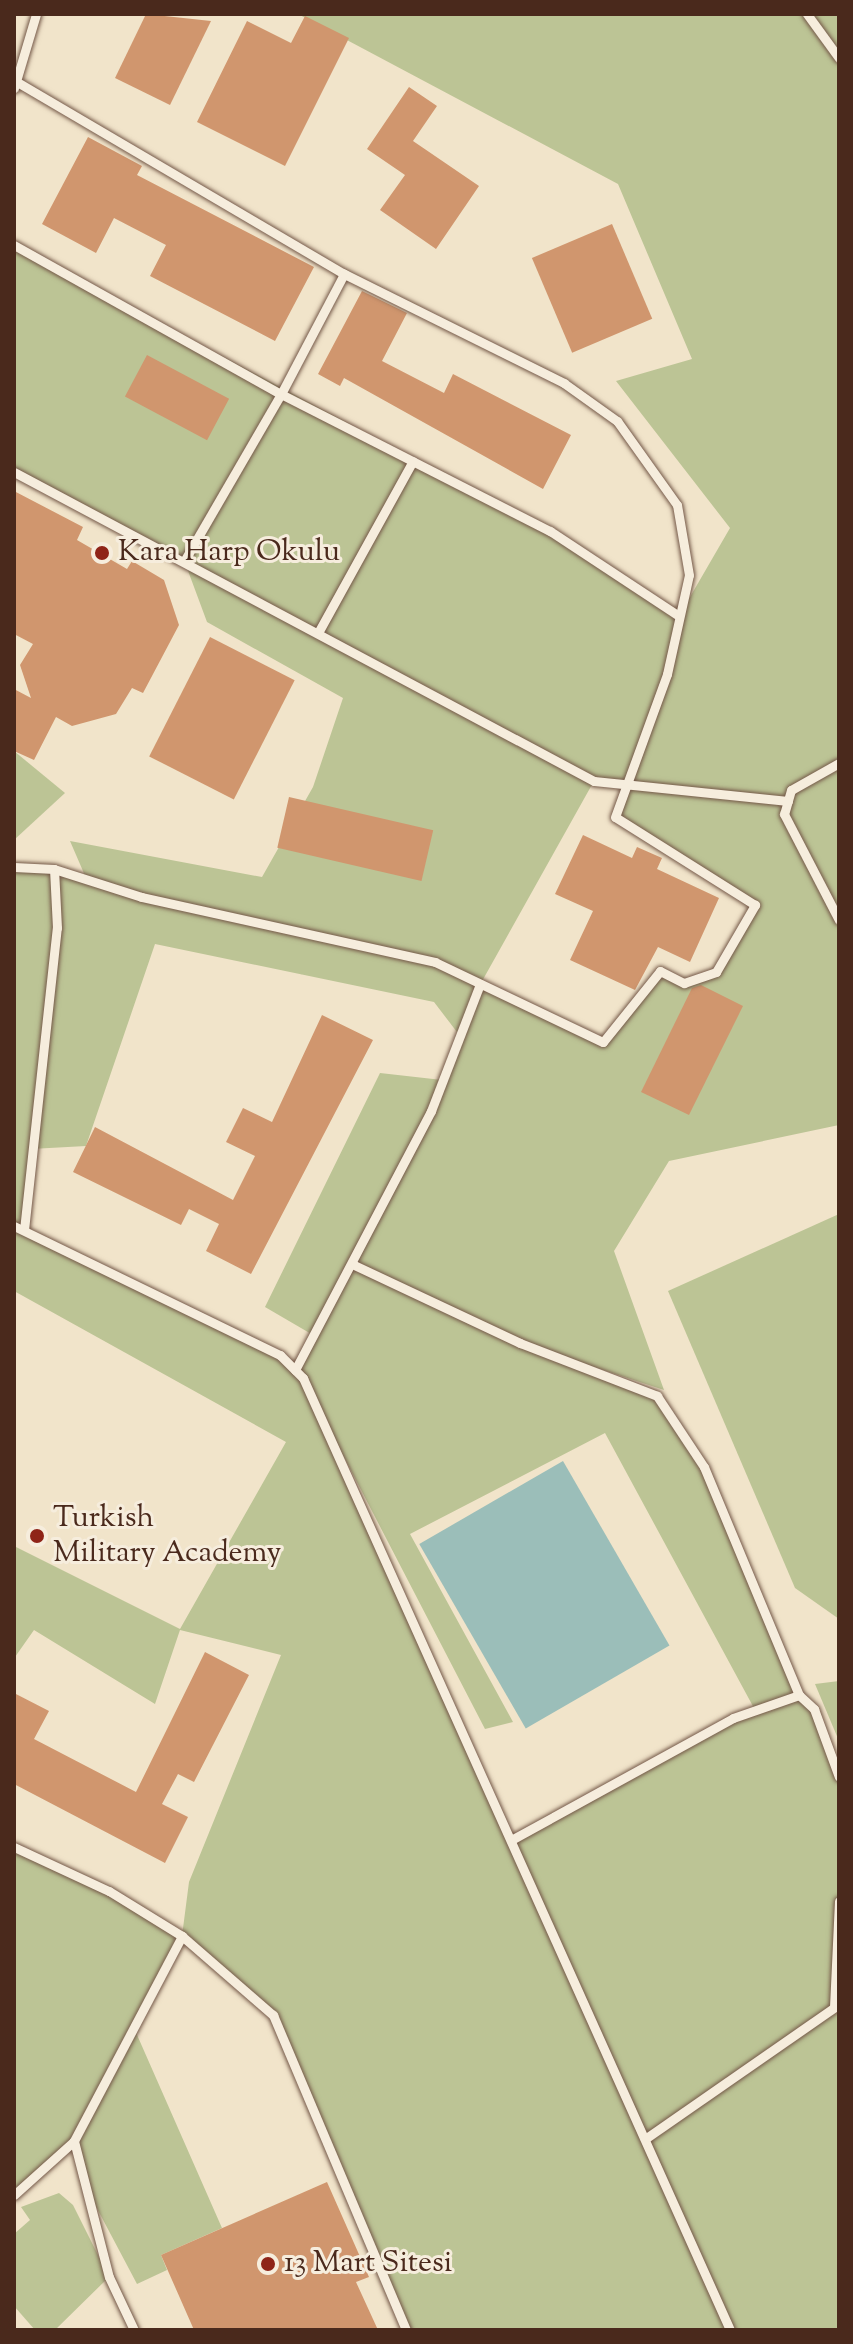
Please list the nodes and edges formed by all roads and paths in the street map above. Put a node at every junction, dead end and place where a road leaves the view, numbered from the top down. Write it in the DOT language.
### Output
graph roads {
  1 [pos="36,14"];
  2 [pos="807,14"];
  3 [pos="839,58"];
  4 [pos="16,85"];
  5 [pos="14,245"];
  6 [pos="344,274"];
  7 [pos="281,394"];
  8 [pos="413,461"];
  9 [pos="14,472"];
  10 [pos="184,561"];
  11 [pos="679,616"];
  12 [pos="319,631"];
  13 [pos="839,763"];
  14 [pos="624,784"];
  15 [pos="788,801"];
  16 [pos="14,867"];
  17 [pos="54,869"];
  18 [pos="839,920"];
  19 [pos="480,984"];
  20 [pos="19,1228"];
  21 [pos="352,1264"];
  22 [pos="295,1370"];
  23 [pos="799,1695"];
  24 [pos="839,1777"];
  25 [pos="513,1839"];
  26 [pos="14,1847"];
  27 [pos="839,1901"];
  28 [pos="182,1936"];
  29 [pos="836,2006"];
  30 [pos="645,2139"];
  31 [pos="74,2141"];
  32 [pos="14,2195"];
  33 [pos="134,2330"];
  34 [pos="406,2330"];
  35 [pos="730,2330"];
  1 -- 4 [label="lane"];
  2 -- 3 [label="lane"];
  4 -- 6 [label="lane"];
  5 -- 7 [label="lane"];
  6 -- 7 [label="lane"];
  6 -- 11 [label="lane"];
  7 -- 8 [label="lane"];
  7 -- 10 [label="lane"];
  8 -- 11 [label="lane"];
  8 -- 12 [label="lane"];
  9 -- 10 [label="lane"];
  10 -- 12 [label="lane"];
  11 -- 14 [label="lane"];
  12 -- 14 [label="lane"];
  13 -- 15 [label="lane"];
  14 -- 15 [label="lane"];
  14 -- 19 [label="lane"];
  15 -- 18 [label="lane"];
  16 -- 17 [label="lane"];
  17 -- 19 [label="lane"];
  17 -- 20 [label="lane"];
  19 -- 21 [label="lane"];
  20 -- 22 [label="lane"];
  21 -- 22 [label="lane"];
  21 -- 23 [label="lane"];
  22 -- 25 [label="lane"];
  23 -- 24 [label="lane"];
  23 -- 25 [label="lane"];
  25 -- 30 [label="lane"];
  26 -- 28 [label="lane"];
  27 -- 29 [label="lane"];
  28 -- 31 [label="lane"];
  28 -- 34 [label="lane"];
  29 -- 30 [label="lane"];
  30 -- 35 [label="lane"];
  31 -- 32 [label="lane"];
  31 -- 33 [label="lane"];
}
